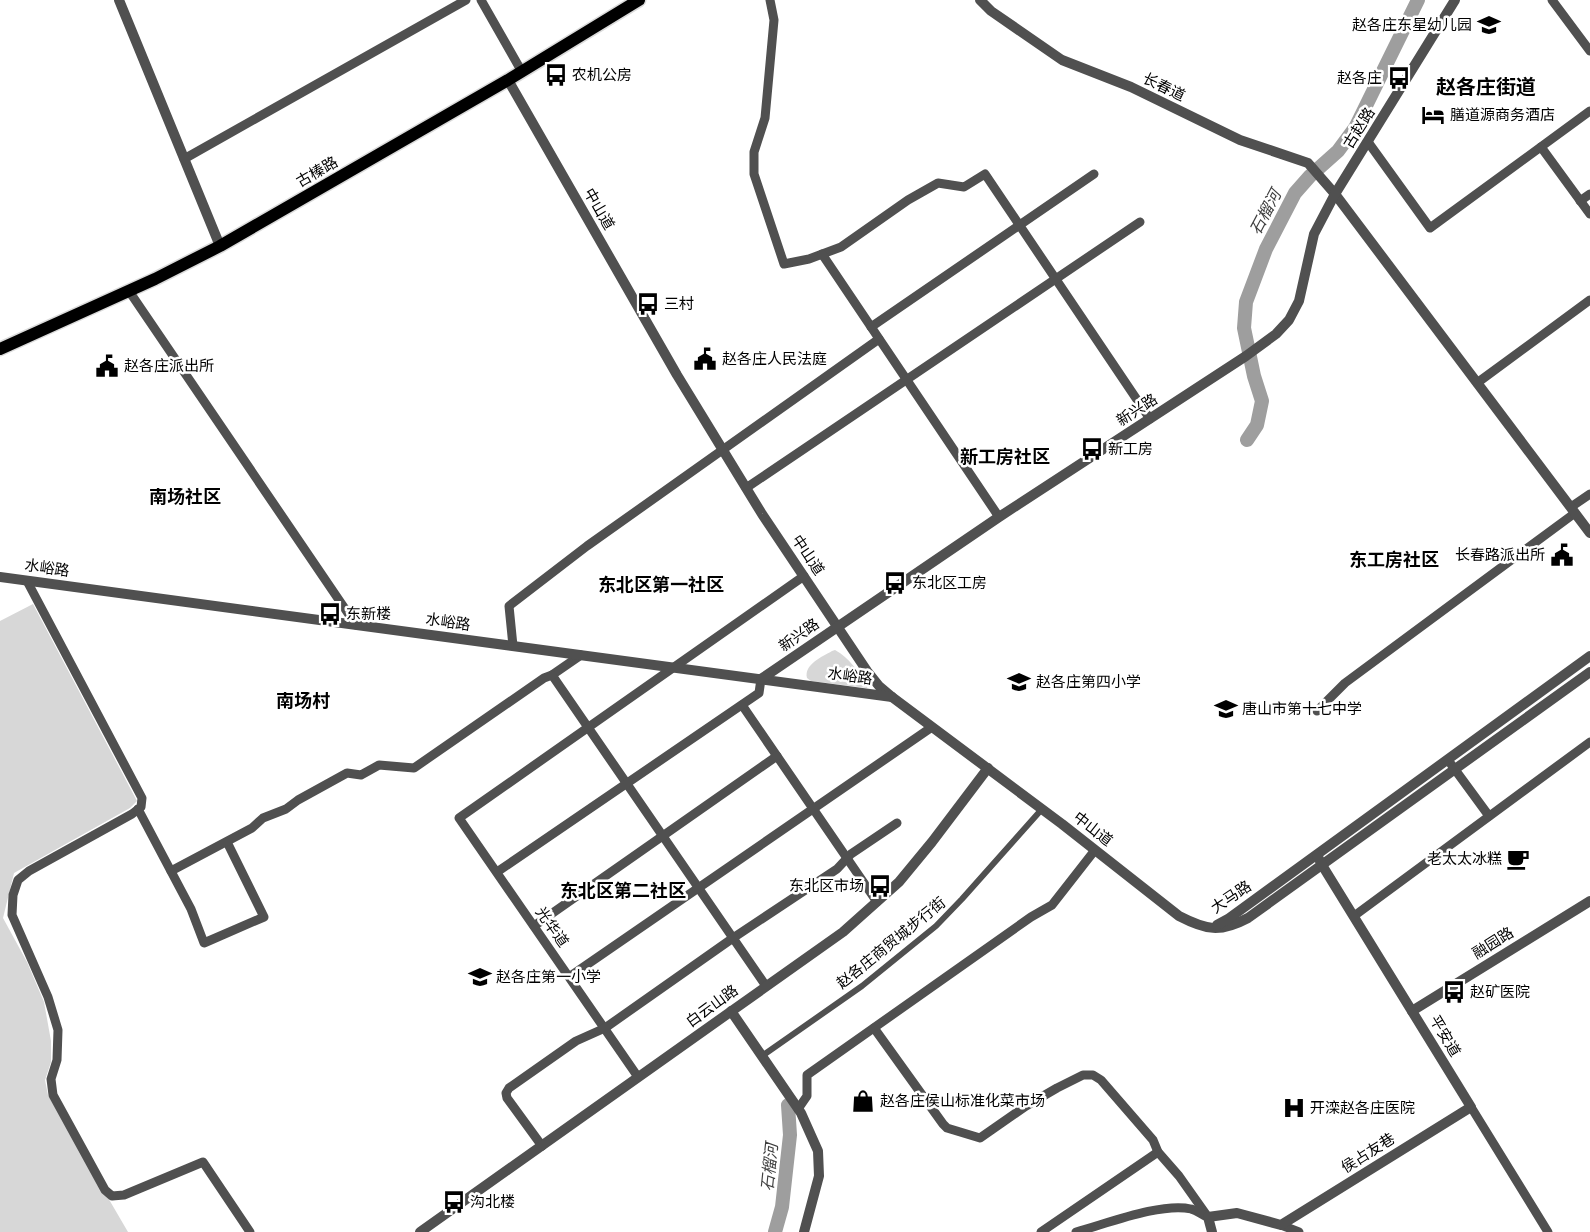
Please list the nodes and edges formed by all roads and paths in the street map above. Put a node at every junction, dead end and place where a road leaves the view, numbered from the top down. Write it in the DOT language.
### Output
graph roads {
  1 [pos="119,0"];
  2 [pos="466,0"];
  3 [pos="481,0"];
  4 [pos="639,0"];
  5 [pos="770,0"];
  6 [pos="980,0"];
  7 [pos="1455,0"];
  8 [pos="1552,0"];
  9 [pos="1590,50"];
  10 [pos="522,72"];
  11 [pos="508,80"];
  12 [pos="1590,111"];
  13 [pos="1368,142"];
  14 [pos="1541,147"];
  15 [pos="184,159"];
  16 [pos="1094,174"];
  17 [pos="1335,194"];
  18 [pos="1590,194"];
  19 [pos="1580,201"];
  20 [pos="1590,214"];
  21 [pos="1140,222"];
  22 [pos="1019,225"];
  23 [pos="220,246"];
  24 [pos="822,254"];
  25 [pos="1056,279"];
  26 [pos="129,291"];
  27 [pos="1590,300"];
  28 [pos="871,327"];
  29 [pos="879,339"];
  30 [pos="0,350"];
  31 [pos="907,380"];
  32 [pos="1477,383"];
  33 [pos="1150,419"];
  34 [pos="722,449"];
  35 [pos="746,488"];
  36 [pos="1590,494"];
  37 [pos="1573,510"];
  38 [pos="999,517"];
  39 [pos="1590,532"];
  40 [pos="804,576"];
  41 [pos="0,577"];
  42 [pos="27,581"];
  43 [pos="356,625"];
  44 [pos="838,626"];
  45 [pos="513,646"];
  46 [pos="581,655"];
  47 [pos="1590,656"];
  48 [pos="673,668"];
  49 [pos="1590,672"];
  50 [pos="552,675"];
  51 [pos="761,680"];
  52 [pos="892,697"];
  53 [pos="742,705"];
  54 [pos="1317,712"];
  55 [pos="932,727"];
  56 [pos="588,728"];
  57 [pos="1590,742"];
  58 [pos="777,756"];
  59 [pos="1448,760"];
  60 [pos="988,768"];
  61 [pos="1454,770"];
  62 [pos="627,784"];
  63 [pos="813,808"];
  64 [pos="138,809"];
  65 [pos="1042,809"];
  66 [pos="1489,816"];
  67 [pos="897,823"];
  68 [pos="663,836"];
  69 [pos="227,842"];
  70 [pos="1094,850"];
  71 [pos="1317,855"];
  72 [pos="847,858"];
  73 [pos="1322,865"];
  74 [pos="171,872"];
  75 [pos="497,872"];
  76 [pos="698,888"];
  77 [pos="1590,901"];
  78 [pos="877,902"];
  79 [pos="1354,916"];
  80 [pos="534,926"];
  81 [pos="1212,927"];
  82 [pos="734,938"];
  83 [pos="569,977"];
  84 [pos="766,986"];
  85 [pos="731,1011"];
  86 [pos="1412,1011"];
  87 [pos="604,1028"];
  88 [pos="874,1028"];
  89 [pos="762,1056"];
  90 [pos="638,1077"];
  91 [pos="1471,1107"];
  92 [pos="798,1109"];
  93 [pos="542,1146"];
  94 [pos="1158,1152"];
  95 [pos="1208,1217"];
  96 [pos="1281,1225"];
  97 [pos="250,1232"];
  98 [pos="420,1232"];
  99 [pos="804,1232"];
  100 [pos="1041,1232"];
  101 [pos="1076,1232"];
  102 [pos="1212,1232"];
  103 [pos="1299,1232"];
  104 [pos="1548,1232"];
  1 -- 15 [label="street"];
  2 -- 15 [label="street"];
  3 -- 10 [label="street"];
  4 -- 10 [label="main road, 古榛路"];
  5 -- 24 [label="street"];
  6 -- 17 [label="street, 长春道"];
  7 -- 13 [label="street, 古赵路"];
  8 -- 9 [label="street"];
  10 -- 11 [label="main road, 古榛路"];
  11 -- 23 [label="main road, 古榛路"];
  11 -- 34 [label="street, 中山道"];
  12 -- 14 [label="street"];
  13 -- 14 [label="street"];
  13 -- 17 [label="street, 古赵路"];
  14 -- 19 [label="street"];
  15 -- 23 [label="street"];
  16 -- 22 [label="street"];
  17 -- 32 [label="street, 长春道"];
  17 -- 33 [label="street, 新兴路"];
  18 -- 19 [label="street"];
  19 -- 20 [label="street"];
  21 -- 25 [label="street"];
  22 -- 24 [label="street"];
  22 -- 25 [label="street"];
  22 -- 28 [label="street"];
  23 -- 26 [label="main road, 古榛路"];
  24 -- 28 [label="street"];
  25 -- 31 [label="street"];
  25 -- 33 [label="street"];
  26 -- 30 [label="main road, 古榛路"];
  26 -- 43 [label="street"];
  27 -- 32 [label="street"];
  28 -- 29 [label="street"];
  29 -- 31 [label="street"];
  29 -- 34 [label="street"];
  31 -- 35 [label="street"];
  31 -- 38 [label="street"];
  32 -- 37 [label="street, 长春道"];
  33 -- 38 [label="street, 新兴路"];
  34 -- 35 [label="street, 中山道"];
  34 -- 45 [label="street"];
  35 -- 40 [label="street, 中山道"];
  36 -- 37 [label="street"];
  37 -- 39 [label="street, 长春道"];
  37 -- 54 [label="street"];
  38 -- 44 [label="street, 新兴路"];
  40 -- 44 [label="street, 中山道"];
  40 -- 48 [label="street"];
  41 -- 42 [label="street, 水峪路"];
  42 -- 43 [label="street, 水峪路"];
  42 -- 64 [label="street"];
  43 -- 45 [label="street, 水峪路"];
  44 -- 51 [label="street, 新兴路"];
  44 -- 52 [label="street, 中山道"];
  45 -- 46 [label="street, 水峪路"];
  46 -- 48 [label="street, 水峪路"];
  46 -- 50 [label="street"];
  47 -- 59 [label="street, 大马路"];
  48 -- 51 [label="street, 水峪路"];
  48 -- 56 [label="street"];
  49 -- 61 [label="street, 大马路"];
  50 -- 56 [label="street"];
  50 -- 69 [label="street"];
  51 -- 52 [label="street, 水峪路"];
  51 -- 53 [label="street"];
  52 -- 55 [label="street, 中山道"];
  53 -- 58 [label="street"];
  53 -- 62 [label="street"];
  55 -- 60 [label="street, 中山道"];
  55 -- 63 [label="street"];
  56 -- 62 [label="street"];
  56 -- 75 [label="street, 光华道"];
  57 -- 66 [label="street"];
  58 -- 63 [label="street"];
  58 -- 68 [label="street"];
  59 -- 61 [label="street"];
  59 -- 71 [label="street, 大马路"];
  60 -- 65 [label="street, 中山道"];
  60 -- 78 [label="street, 白云山路"];
  61 -- 66 [label="street"];
  61 -- 73 [label="street, 大马路"];
  62 -- 68 [label="street"];
  62 -- 75 [label="street"];
  63 -- 72 [label="street"];
  63 -- 76 [label="street"];
  64 -- 74 [label="street"];
  64 -- 97 [label="street"];
  65 -- 70 [label="street, 中山道"];
  65 -- 89 [label="street, 赵各庄商贸城步行街"];
  66 -- 79 [label="street"];
  67 -- 72 [label="street"];
  68 -- 76 [label="street"];
  68 -- 80 [label="street"];
  69 -- 74 [label="street"];
  69 -- 74 [label="street"];
  70 -- 81 [label="street, 中山道"];
  70 -- 88 [label="street"];
  71 -- 73 [label="street, 平安道"];
  71 -- 81 [label="street, 大马路"];
  72 -- 78 [label="street"];
  72 -- 82 [label="street"];
  73 -- 79 [label="street, 平安道"];
  73 -- 81 [label="street, 大马路"];
  75 -- 80 [label="street, 光华道"];
  76 -- 82 [label="street"];
  76 -- 83 [label="street"];
  77 -- 86 [label="street, 融园路"];
  78 -- 84 [label="street, 白云山路"];
  79 -- 86 [label="street, 平安道"];
  80 -- 83 [label="street, 光华道"];
  82 -- 84 [label="street"];
  82 -- 87 [label="street"];
  83 -- 87 [label="street, 光华道"];
  84 -- 85 [label="street, 白云山路"];
  85 -- 89 [label="street"];
  85 -- 90 [label="street, 白云山路"];
  86 -- 91 [label="street, 平安道"];
  87 -- 90 [label="street, 光华道"];
  87 -- 93 [label="street"];
  88 -- 92 [label="street"];
  88 -- 94 [label="street"];
  89 -- 92 [label="street"];
  90 -- 93 [label="street, 白云山路"];
  91 -- 96 [label="street, 侯占友巷"];
  91 -- 104 [label="street, 平安道"];
  92 -- 99 [label="street"];
  93 -- 98 [label="street, 白云山路"];
  94 -- 95 [label="street"];
  94 -- 100 [label="street"];
  95 -- 96 [label="street"];
  95 -- 101 [label="street"];
  95 -- 102 [label="street"];
  96 -- 103 [label="street"];
}
